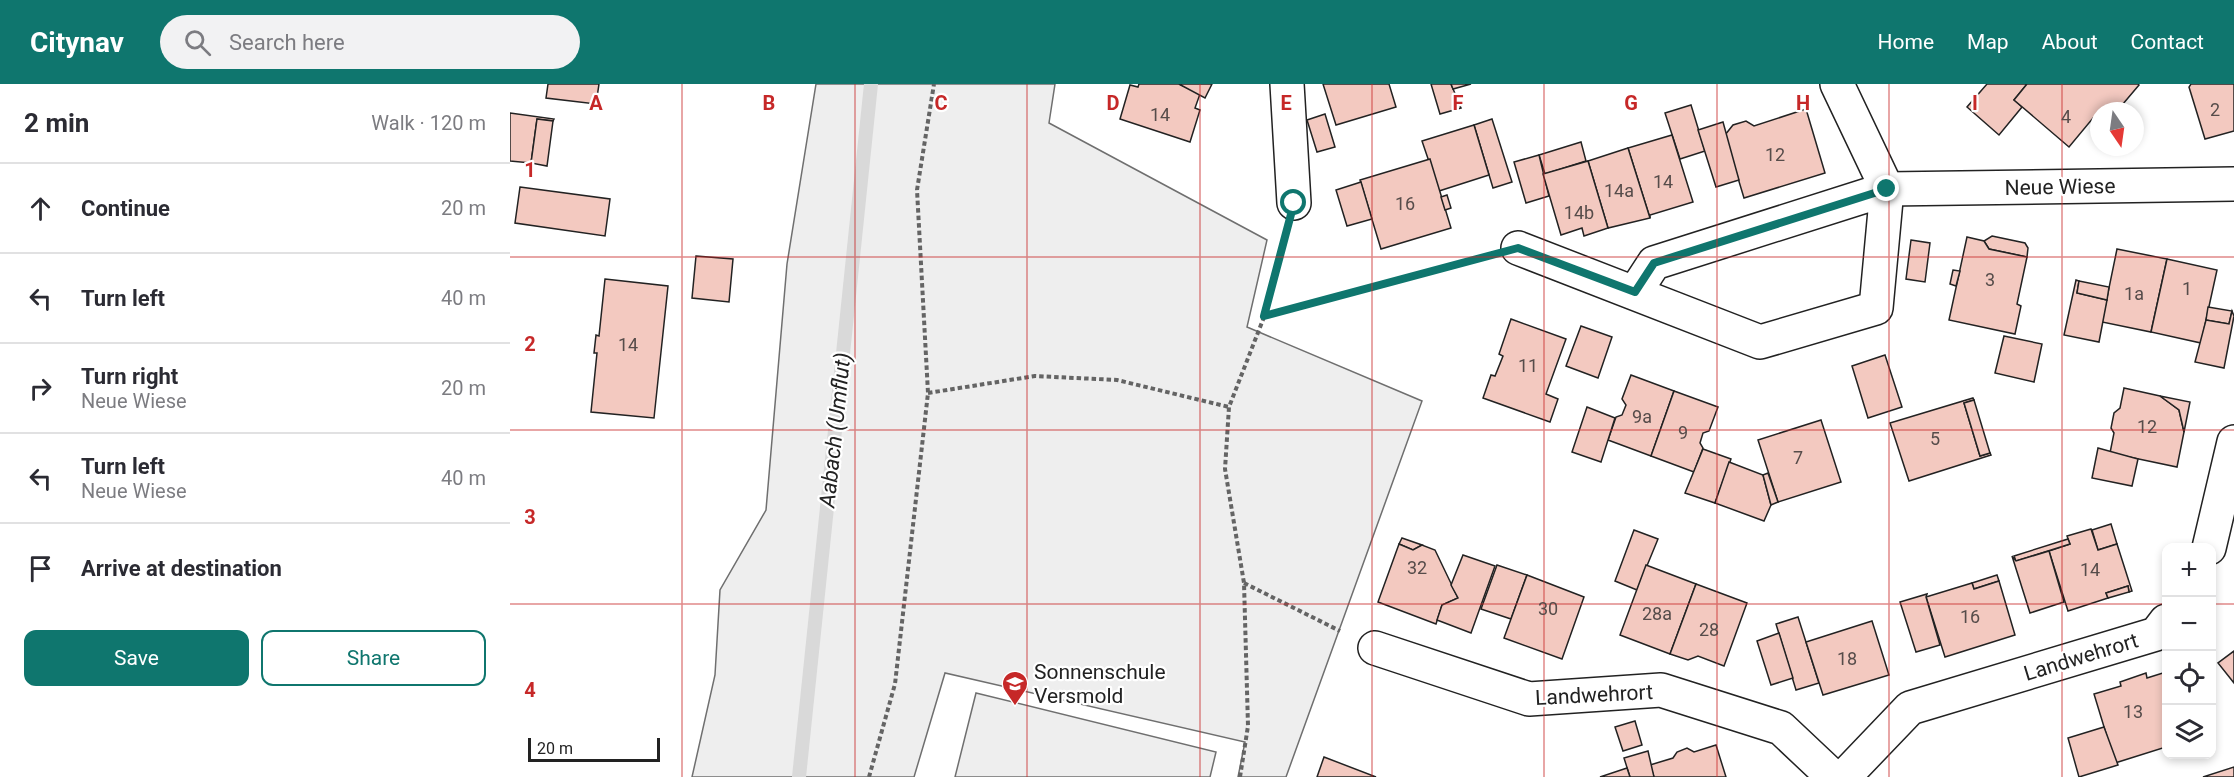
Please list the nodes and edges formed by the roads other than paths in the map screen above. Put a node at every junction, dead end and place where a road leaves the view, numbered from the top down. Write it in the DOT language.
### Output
graph roads {
  1 [pos="1287,84"];
  2 [pos="1837,84"];
  3 [pos="2234,184"];
  4 [pos="1887,189"];
  5 [pos="1294,203"];
  6 [pos="1518,248"];
  7 [pos="1635,292"];
  8 [pos="2234,442"];
  9 [pos="2210,543"];
  10 [pos="2162,626"];
  11 [pos="1375,648"];
  12 [pos="1833,777"];
  13 [pos="1844,777"];
  1 -- 5 [label="street"];
  2 -- 4 [label="street"];
  3 -- 4 [label="street, Neue Wiese"];
  4 -- 7 [label="street, Neue Wiese"];
  4 -- 7 [label="street"];
  6 -- 7 [label="street"];
  8 -- 9 [label="street"];
  10 -- 13 [label="street, Landwehrort"];
  11 -- 12 [label="street, Landwehrort"];
}
